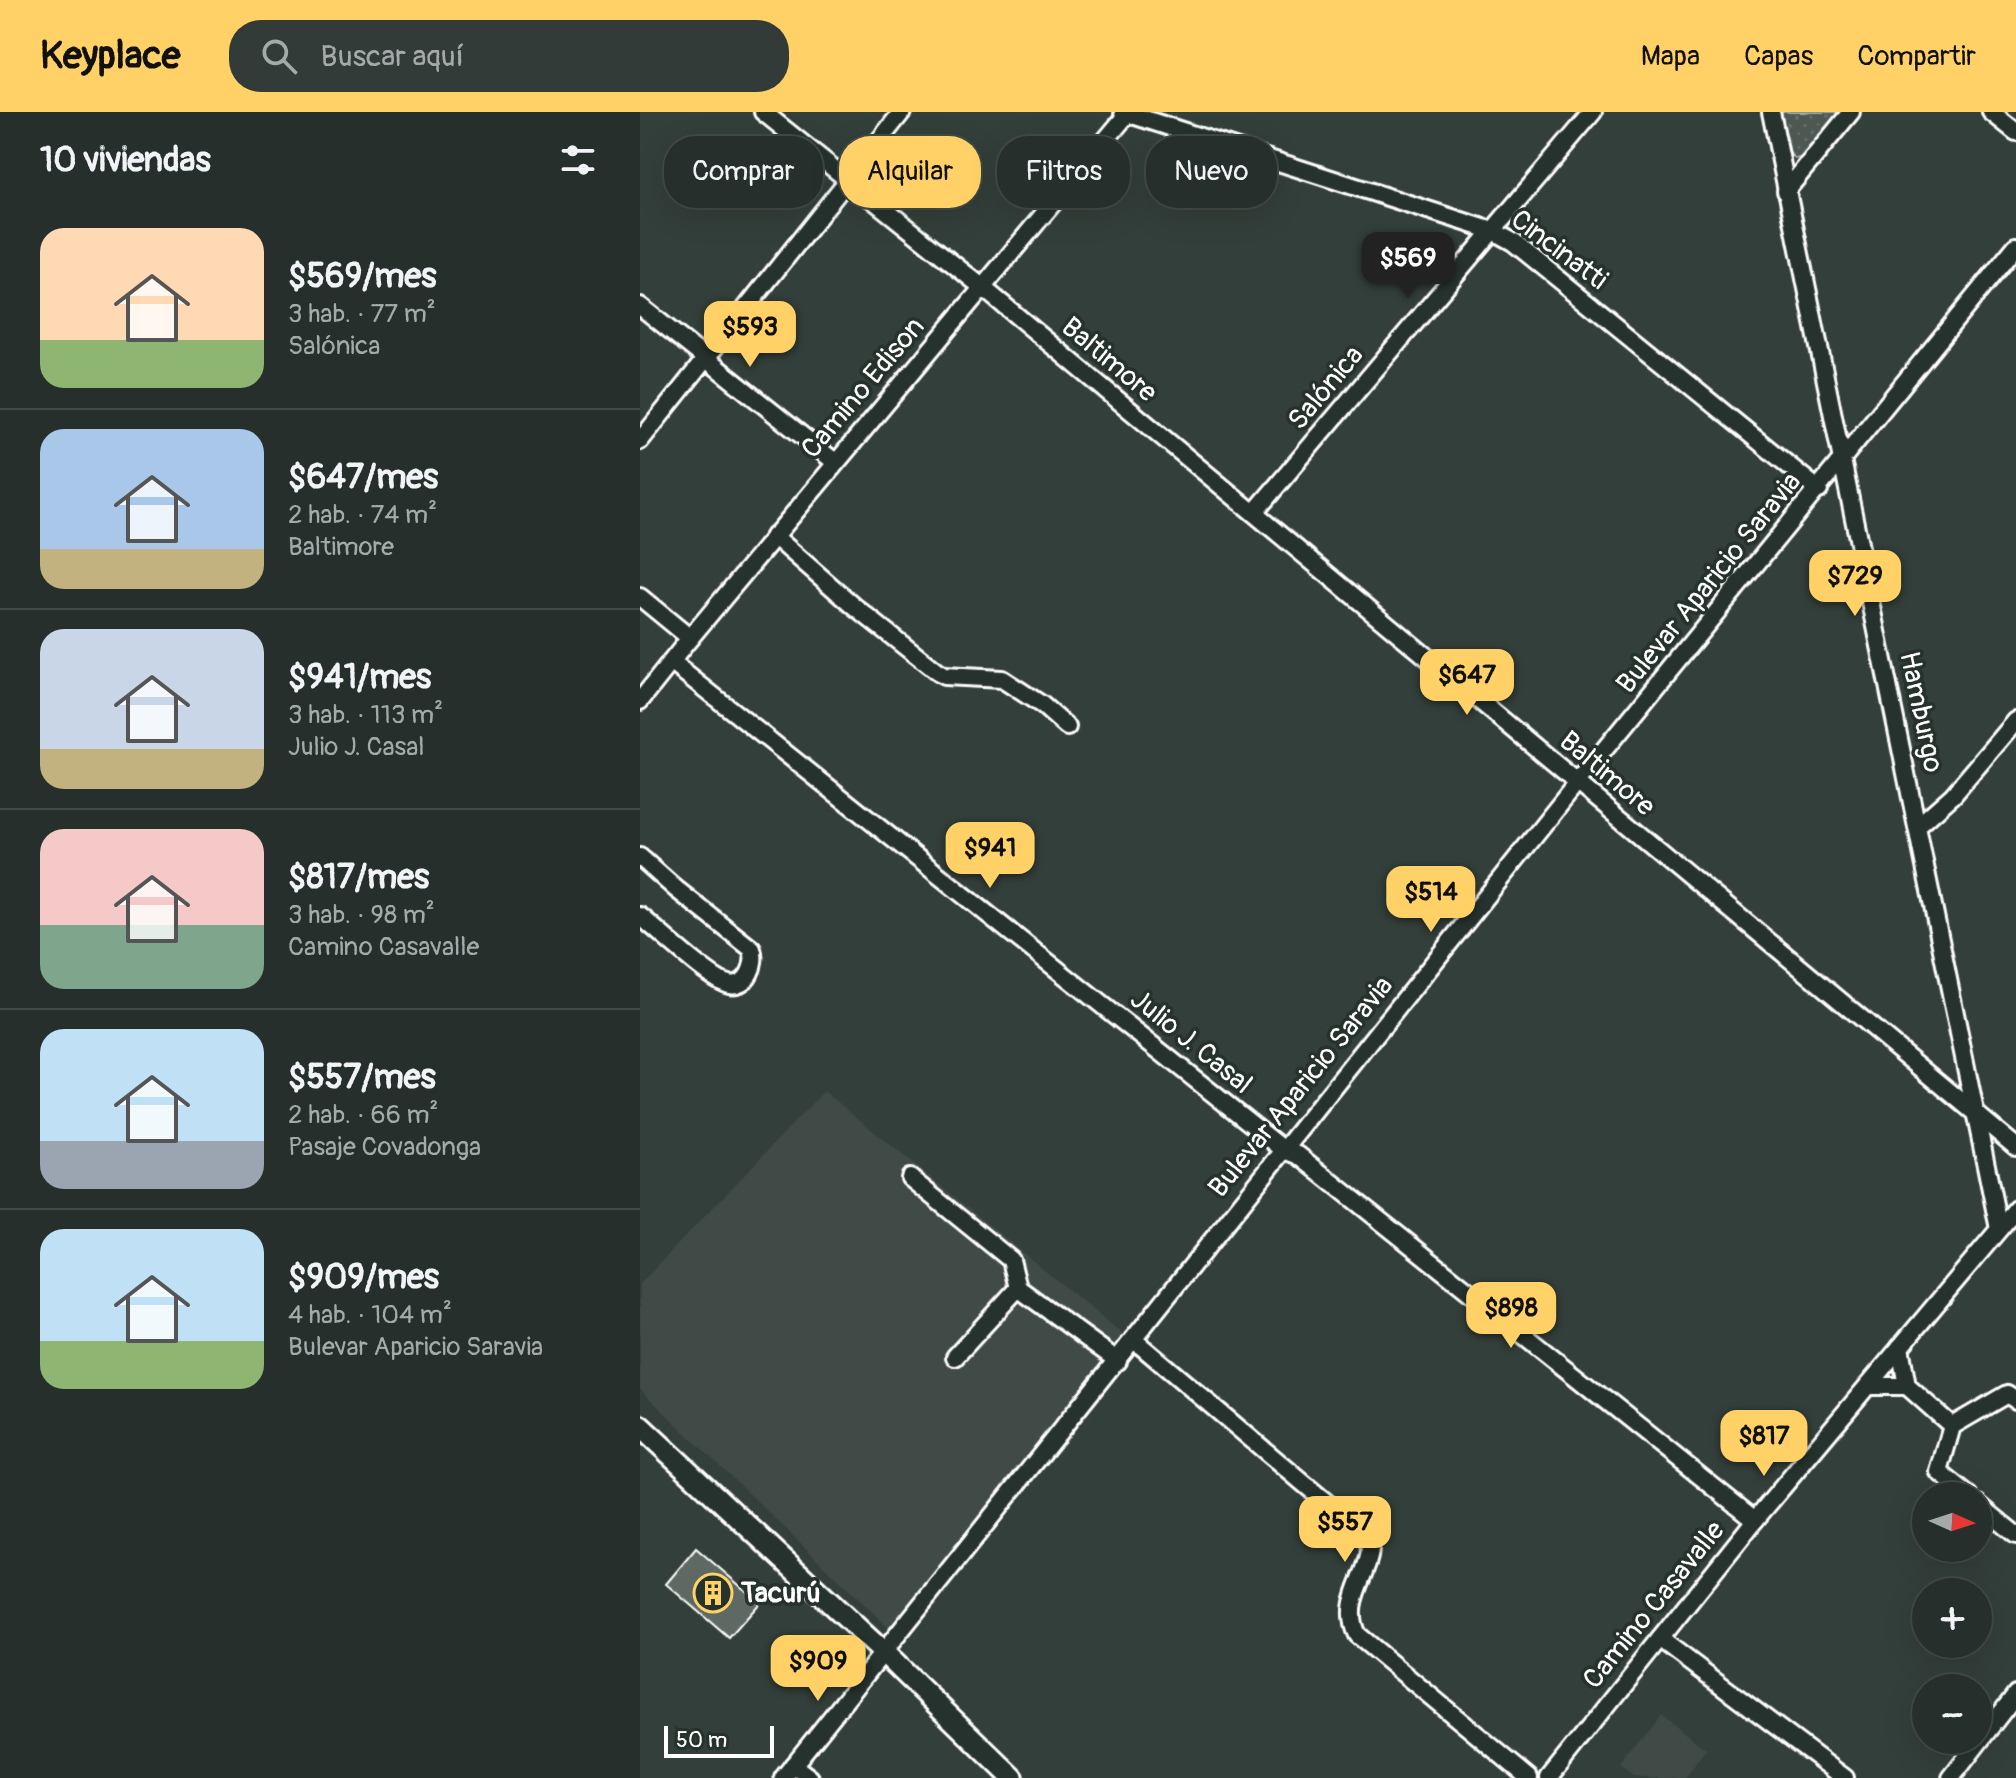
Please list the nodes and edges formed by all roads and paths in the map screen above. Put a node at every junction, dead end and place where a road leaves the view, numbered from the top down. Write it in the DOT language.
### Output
graph roads {
  1 [pos="763,112"];
  2 [pos="902,112"];
  3 [pos="1593,112"];
  4 [pos="1771,112"];
  5 [pos="1851,112"];
  6 [pos="1991,112"];
  7 [pos="1126,113"];
  8 [pos="2016,132"];
  9 [pos="882,136"];
  10 [pos="839,173"];
  11 [pos="839,189"];
  12 [pos="1786,191"];
  13 [pos="883,208"];
  14 [pos="1493,231"];
  15 [pos="2016,246"];
  16 [pos="982,287"];
  17 [pos="640,306"];
  18 [pos="704,357"];
  19 [pos="640,441"];
  20 [pos="1843,460"];
  21 [pos="835,462"];
  22 [pos="1819,490"];
  23 [pos="1254,513"];
  24 [pos="774,536"];
  25 [pos="640,597"];
  26 [pos="690,638"];
  27 [pos="671,662"];
  28 [pos="640,701"];
  29 [pos="2016,721"];
  30 [pos="1067,727"];
  31 [pos="1577,783"];
  32 [pos="1918,826"];
  33 [pos="642,863"];
  34 [pos="640,916"];
  35 [pos="1978,1117"];
  36 [pos="2016,1147"];
  37 [pos="1284,1150"];
  38 [pos="910,1178"];
  39 [pos="2016,1209"];
  40 [pos="1999,1229"];
  41 [pos="1018,1288"];
  42 [pos="1134,1340"];
  43 [pos="1900,1347"];
  44 [pos="955,1357"];
  45 [pos="1118,1361"];
  46 [pos="1868,1386"];
  47 [pos="1907,1386"];
  48 [pos="2016,1400"];
  49 [pos="640,1426"];
  50 [pos="1952,1426"];
  51 [pos="1952,1482"];
  52 [pos="1992,1515"];
  53 [pos="1755,1520"];
  54 [pos="2016,1535"];
  55 [pos="1660,1639"];
  56 [pos="883,1652"];
  57 [pos="2016,1694"];
  58 [pos="788,1772"];
  59 [pos="810,1778"];
  60 [pos="1013,1778"];
  61 [pos="1529,1778"];
  62 [pos="1549,1778"];
  63 [pos="1845,1778"];
  64 [pos="1951,1778"];
  1 -- 10 [label="street, Baltimore"];
  2 -- 9 [label="street"];
  3 -- 14 [label="street, Salónica"];
  4 -- 12 [label="street, Hamburgo"];
  5 -- 12 [label="street"];
  6 -- 8 [label="street"];
  7 -- 14 [label="street, Cincinatti"];
  7 -- 16 [label="street, Camino Edison"];
  11 -- 18 [label="street"];
  12 -- 20 [label="street, Hamburgo"];
  13 -- 16 [label="street, Baltimore"];
  14 -- 22 [label="street, Cincinatti"];
  14 -- 23 [label="street, Salónica"];
  15 -- 20 [label="street, Bulevar Aparicio Saravia"];
  16 -- 21 [label="street, Camino Edison"];
  16 -- 23 [label="street, Baltimore"];
  17 -- 18 [label="street"];
  18 -- 19 [label="street"];
  18 -- 21 [label="street"];
  20 -- 22 [label="street, Bulevar Aparicio Saravia"];
  20 -- 32 [label="street, Hamburgo"];
  21 -- 24 [label="street, Camino Edison"];
  22 -- 31 [label="street, Bulevar Aparicio Saravia"];
  23 -- 31 [label="street, Baltimore"];
  24 -- 26 [label="street, Camino Edison"];
  24 -- 30 [label="street"];
  25 -- 26 [label="street"];
  26 -- 27 [label="street, Camino Edison"];
  27 -- 28 [label="street, Camino Edison"];
  27 -- 37 [label="street, Julio J. Casal"];
  29 -- 32 [label="street"];
  31 -- 35 [label="street, Baltimore"];
  31 -- 37 [label="street, Bulevar Aparicio Saravia"];
  32 -- 35 [label="street, Hamburgo"];
  33 -- 34 [label="street"];
  35 -- 36 [label="street, Baltimore"];
  35 -- 40 [label="street, Hamburgo"];
  37 -- 42 [label="street, Bulevar Aparicio Saravia"];
  37 -- 53 [label="street, Julio J. Casal"];
  38 -- 41 [label="street"];
  39 -- 40 [label="street, Camino Casavalle"];
  40 -- 43 [label="street, Camino Casavalle"];
  41 -- 44 [label="street"];
  41 -- 45 [label="street"];
  42 -- 45 [label="street, Bulevar Aparicio Saravia"];
  42 -- 61 [label="street"];
  43 -- 46 [label="street, Camino Casavalle"];
  43 -- 47 [label="street"];
  45 -- 56 [label="street, Bulevar Aparicio Saravia"];
  46 -- 47 [label="street"];
  46 -- 53 [label="street, Camino Casavalle"];
  47 -- 50 [label="street"];
  48 -- 50 [label="street"];
  49 -- 56 [label="main road"];
  50 -- 51 [label="street"];
  52 -- 54 [label="street"];
  53 -- 55 [label="street, Camino Casavalle"];
  55 -- 62 [label="street, Camino Casavalle"];
  55 -- 63 [label="street"];
  56 -- 58 [label="street, Bulevar Aparicio Saravia"];
  56 -- 60 [label="main road"];
  57 -- 64 [label="street"];
  58 -- 59 [label="street"];
}
